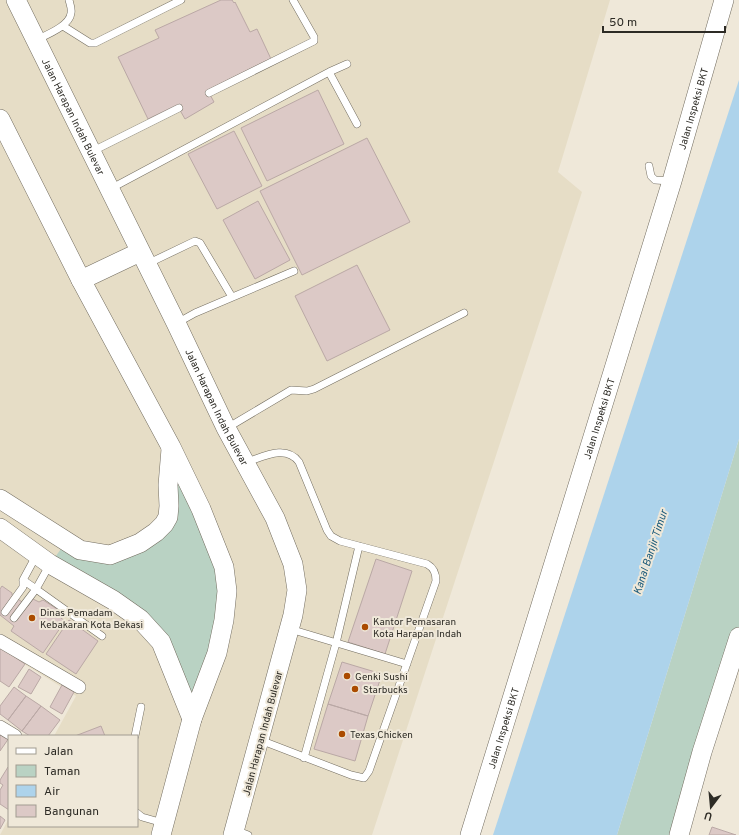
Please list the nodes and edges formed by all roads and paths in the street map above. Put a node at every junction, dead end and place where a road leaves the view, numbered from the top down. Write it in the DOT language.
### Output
graph roads {
  1 [pos="16,0"];
  2 [pos="69,0"];
  3 [pos="181,0"];
  4 [pos="293,0"];
  5 [pos="724,0"];
  6 [pos="63,26"];
  7 [pos="35,40"];
  8 [pos="347,64"];
  9 [pos="329,72"];
  10 [pos="209,93"];
  11 [pos="179,108"];
  12 [pos="0,119"];
  13 [pos="357,124"];
  14 [pos="91,152"];
  15 [pos="650,166"];
  16 [pos="672,180"];
  17 [pos="109,190"];
  18 [pos="138,258"];
  19 [pos="294,271"];
  20 [pos="83,279"];
  21 [pos="232,297"];
  22 [pos="464,313"];
  23 [pos="176,323"];
  24 [pos="226,428"];
  25 [pos="171,447"];
  26 [pos="245,463"];
  27 [pos="0,498"];
  28 [pos="0,528"];
  29 [pos="359,546"];
  30 [pos="44,559"];
  31 [pos="24,580"];
  32 [pos="36,588"];
  33 [pos="5,612"];
  34 [pos="14,618"];
  35 [pos="290,629"];
  36 [pos="102,636"];
  37 [pos="739,637"];
  38 [pos="0,641"];
  39 [pos="336,643"];
  40 [pos="406,664"];
  41 [pos="79,687"];
  42 [pos="141,707"];
  43 [pos="192,719"];
  44 [pos="0,727"];
  45 [pos="13,735"];
  46 [pos="135,735"];
  47 [pos="260,740"];
  48 [pos="304,758"];
  49 [pos="138,814"];
  50 [pos="163,829"];
  51 [pos="239,833"];
  52 [pos="470,835"];
  53 [pos="678,835"];
  1 -- 7 [label="street, Jalan Harapan Indah Bulevar"];
  2 -- 6 [label="lane"];
  3 -- 6 [label="lane"];
  4 -- 10 [label="lane"];
  5 -- 16 [label="street, Jalan Inspeksi BKT"];
  6 -- 7 [label="lane"];
  7 -- 14 [label="street, Jalan Harapan Indah Bulevar"];
  8 -- 9 [label="lane"];
  9 -- 13 [label="lane"];
  9 -- 17 [label="lane"];
  11 -- 14 [label="lane"];
  12 -- 20 [label="street"];
  14 -- 17 [label="street, Jalan Harapan Indah Bulevar"];
  15 -- 16 [label="lane"];
  16 -- 52 [label="street, Jalan Inspeksi BKT"];
  17 -- 18 [label="street, Jalan Harapan Indah Bulevar"];
  18 -- 20 [label="street"];
  18 -- 21 [label="lane"];
  18 -- 23 [label="street, Jalan Harapan Indah Bulevar"];
  19 -- 21 [label="lane"];
  20 -- 25 [label="street"];
  21 -- 23 [label="lane"];
  22 -- 24 [label="lane"];
  23 -- 24 [label="street, Jalan Harapan Indah Bulevar"];
  24 -- 26 [label="street, Jalan Harapan Indah Bulevar"];
  25 -- 27 [label="street"];
  25 -- 43 [label="street"];
  26 -- 29 [label="lane"];
  26 -- 35 [label="street, Jalan Harapan Indah Bulevar"];
  28 -- 30 [label="street"];
  29 -- 39 [label="lane"];
  29 -- 40 [label="lane"];
  30 -- 31 [label="lane"];
  30 -- 32 [label="lane"];
  30 -- 43 [label="street"];
  31 -- 32 [label="lane"];
  31 -- 33 [label="lane"];
  32 -- 34 [label="lane"];
  32 -- 36 [label="lane"];
  35 -- 39 [label="lane"];
  35 -- 47 [label="street, Jalan Harapan Indah Bulevar"];
  37 -- 53 [label="street"];
  38 -- 41 [label="street"];
  39 -- 40 [label="lane"];
  39 -- 48 [label="lane"];
  40 -- 48 [label="lane"];
  42 -- 46 [label="lane"];
  43 -- 50 [label="street"];
  44 -- 45 [label="street"];
  47 -- 48 [label="lane"];
  47 -- 51 [label="street, Jalan Harapan Indah Bulevar"];
  49 -- 50 [label="lane"];
}
